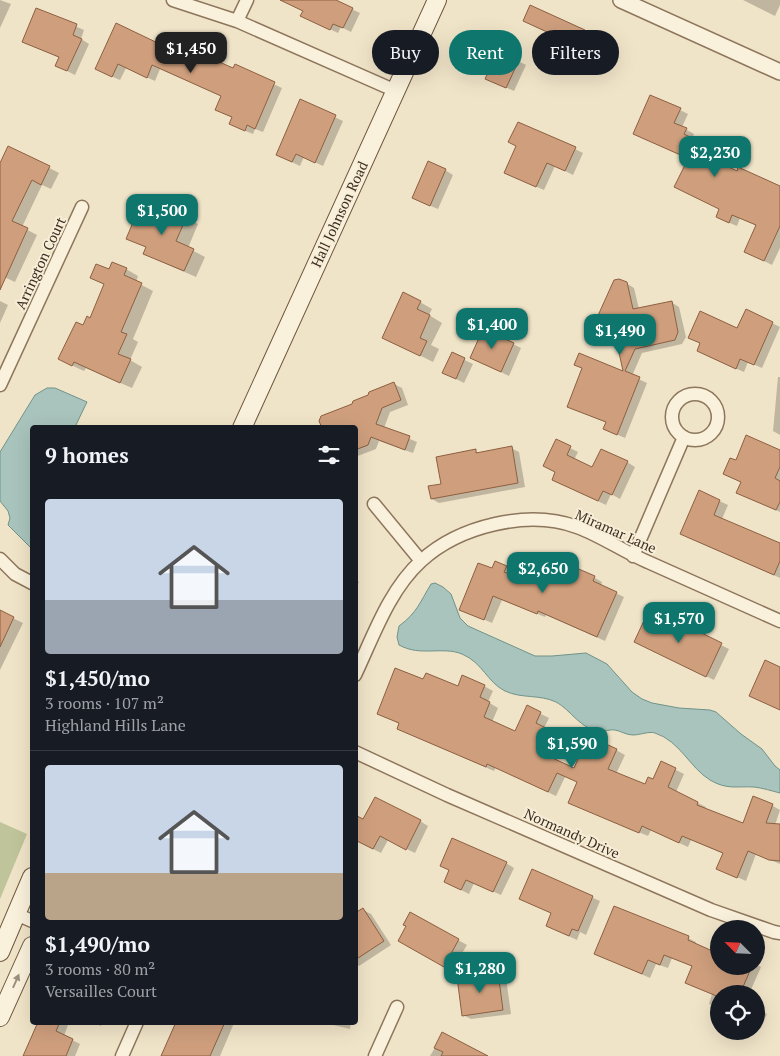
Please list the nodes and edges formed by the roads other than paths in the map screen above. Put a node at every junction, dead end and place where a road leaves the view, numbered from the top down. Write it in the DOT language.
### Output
graph roads {
  1 [pos="173,0"];
  2 [pos="247,0"];
  3 [pos="437,0"];
  4 [pos="621,0"];
  5 [pos="238,21"];
  6 [pos="780,72"];
  7 [pos="396,91"];
  8 [pos="82,207"];
  9 [pos="0,385"];
  10 [pos="243,425"];
  11 [pos="684,437"];
  12 [pos="374,504"];
  13 [pos="633,556"];
  14 [pos="0,559"];
  15 [pos="421,560"];
  16 [pos="30,582"];
  17 [pos="780,621"];
  18 [pos="358,668"];
  19 [pos="358,753"];
  20 [pos="30,887"];
  21 [pos="24,917"];
  22 [pos="780,932"];
  23 [pos="30,950"];
  24 [pos="0,952"];
  25 [pos="397,1007"];
  26 [pos="0,1017"];
  27 [pos="135,1025"];
  28 [pos="122,1056"];
  29 [pos="375,1056"];
  1 -- 5 [label="street"];
  2 -- 5 [label="street"];
  3 -- 7 [label="main road, Hall Johnson Road"];
  4 -- 6 [label="street"];
  5 -- 7 [label="street"];
  7 -- 10 [label="main road, Hall Johnson Road"];
  8 -- 9 [label="street, Arrington Court"];
  11 -- 13 [label="street"];
  12 -- 15 [label="street"];
  13 -- 15 [label="street, Miramar Lane"];
  13 -- 17 [label="street, Miramar Lane"];
  14 -- 16 [label="street"];
  15 -- 18 [label="street, Miramar Lane"];
  19 -- 22 [label="street, Normandy Drive"];
  20 -- 21 [label="main road"];
  21 -- 24 [label="main road"];
  26 -- 23 [label="main road, one-way"];
  25 -- 29 [label="street"];
  27 -- 28 [label="street"];
}
